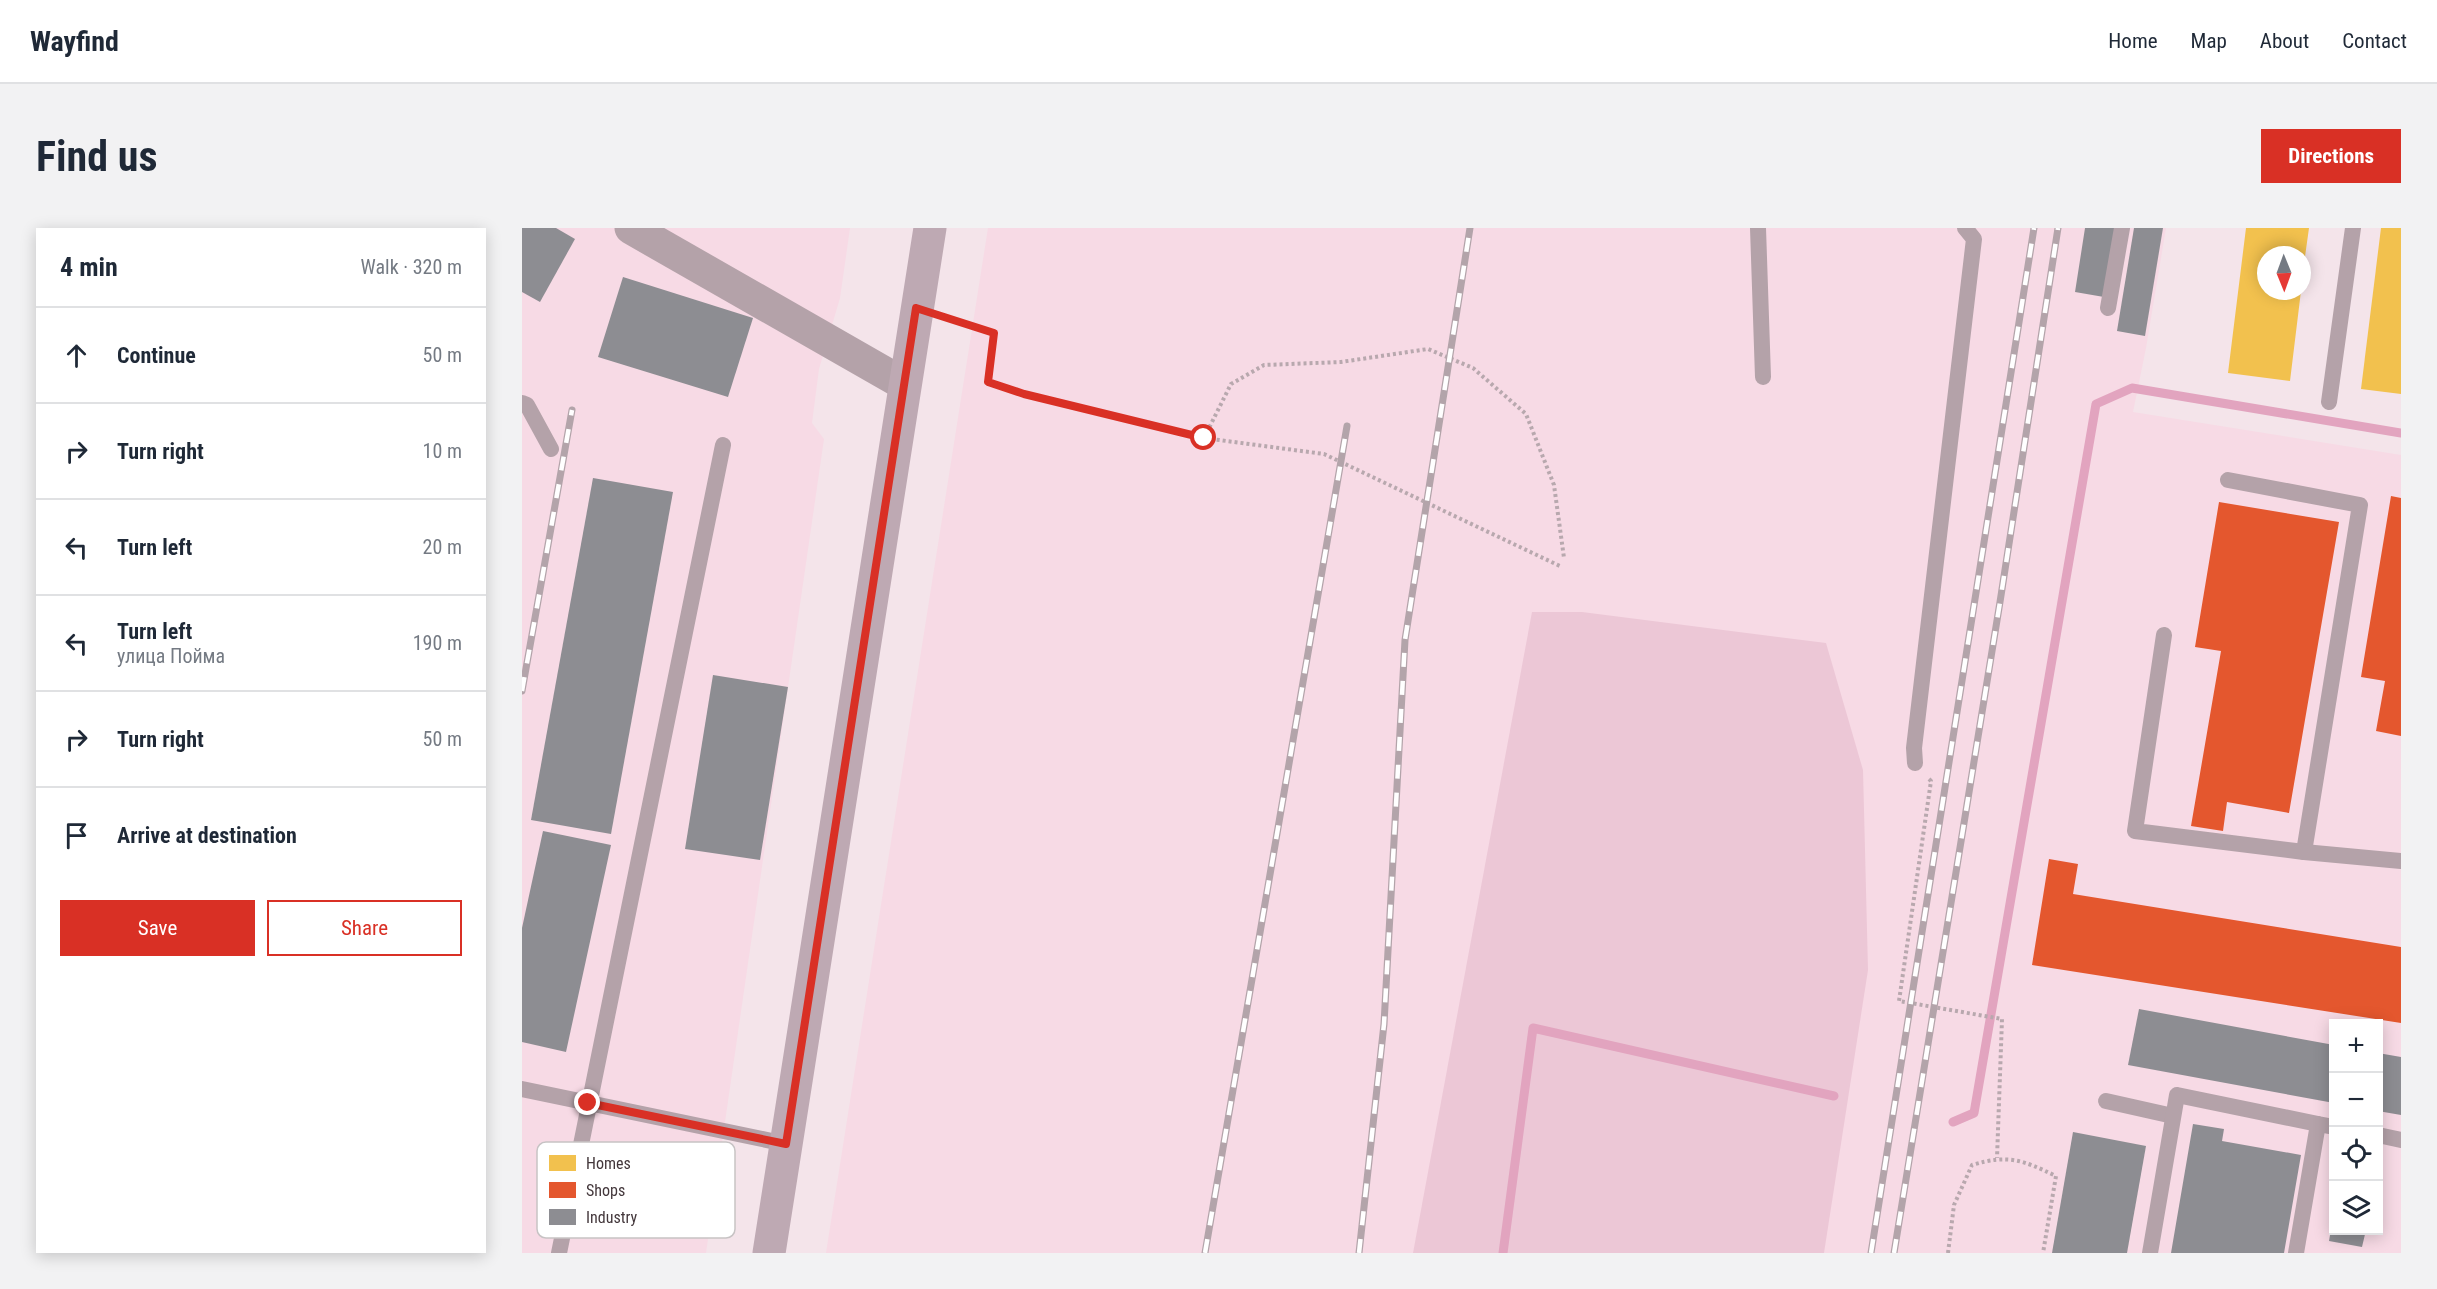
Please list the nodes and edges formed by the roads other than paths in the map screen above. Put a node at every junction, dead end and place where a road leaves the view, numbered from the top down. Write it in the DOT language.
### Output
graph roads {
  1 [pos="631,228"];
  2 [pos="930,228"];
  3 [pos="1758,228"];
  4 [pos="1965,228"];
  5 [pos="2122,228"];
  6 [pos="2353,228"];
  7 [pos="2108,308"];
  8 [pos="1763,377"];
  9 [pos="904,384"];
  10 [pos="2329,402"];
  11 [pos="522,403"];
  12 [pos="723,445"];
  13 [pos="551,449"];
  14 [pos="2228,480"];
  15 [pos="2164,635"];
  16 [pos="1915,763"];
  17 [pos="2304,852"];
  18 [pos="2401,861"];
  19 [pos="522,1089"];
  20 [pos="2106,1101"];
  21 [pos="588,1103"];
  22 [pos="2173,1116"];
  23 [pos="2326,1125"];
  24 [pos="2383,1137"];
  25 [pos="2401,1140"];
  26 [pos="580,1142"];
  27 [pos="786,1144"];
  28 [pos="562,1238"];
  29 [pos="559,1253"];
  30 [pos="769,1253"];
  31 [pos="2150,1253"];
  32 [pos="2296,1253"];
  1 -- 9 [label="street"];
  2 -- 9 [label="main road"];
  3 -- 8 [label="lane"];
  4 -- 16 [label="lane"];
  5 -- 7 [label="lane"];
  6 -- 10 [label="lane"];
  9 -- 27 [label="main road"];
  11 -- 13 [label="lane"];
  12 -- 21 [label="lane"];
  14 -- 17 [label="lane"];
  15 -- 17 [label="lane"];
  17 -- 18 [label="lane"];
  19 -- 21 [label="lane"];
  20 -- 22 [label="lane"];
  21 -- 26 [label="lane"];
  21 -- 27 [label="lane"];
  22 -- 23 [label="lane"];
  22 -- 31 [label="lane"];
  23 -- 32 [label="lane"];
  24 -- 25 [label="lane"];
  27 -- 30 [label="main road"];
  28 -- 29 [label="lane"];
}
